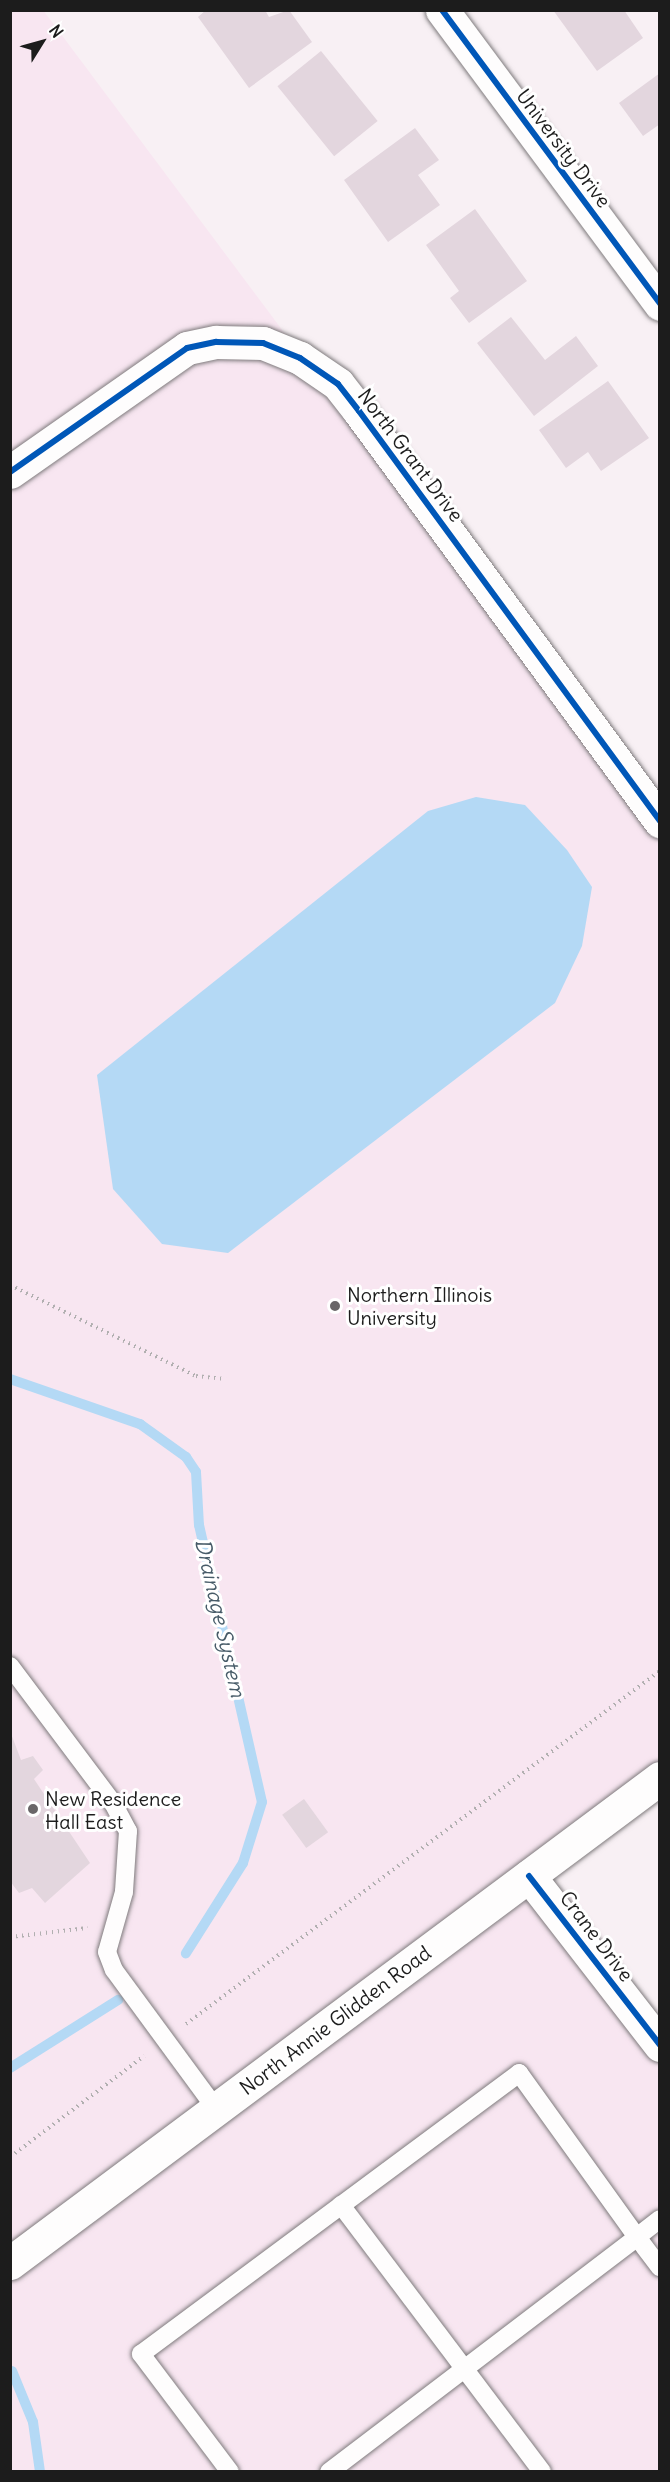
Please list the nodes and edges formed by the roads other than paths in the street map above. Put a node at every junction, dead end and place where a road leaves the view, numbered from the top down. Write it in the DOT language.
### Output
graph roads {
  1 [pos="442,10"];
  2 [pos="660,304"];
  3 [pos="10,472"];
  4 [pos="660,821"];
  5 [pos="10,1666"];
  6 [pos="660,1778"];
  7 [pos="529,1876"];
  8 [pos="660,2045"];
  9 [pos="216,2109"];
  10 [pos="341,2205"];
  11 [pos="660,2219"];
  12 [pos="637,2237"];
  13 [pos="10,2263"];
  14 [pos="660,2267"];
  15 [pos="464,2368"];
  16 [pos="230,2472"];
  17 [pos="329,2472"];
  18 [pos="542,2472"];
  1 -- 2 [label="street, University Drive"];
  3 -- 4 [label="street, North Grant Drive"];
  5 -- 9 [label="lane"];
  6 -- 7 [label="street, North Annie Glidden Road"];
  7 -- 8 [label="street, Crane Drive"];
  7 -- 9 [label="street, North Annie Glidden Road"];
  9 -- 13 [label="street, North Annie Glidden Road"];
  10 -- 12 [label="lane"];
  10 -- 15 [label="lane"];
  10 -- 16 [label="lane"];
  11 -- 12 [label="lane"];
  12 -- 14 [label="lane"];
  12 -- 15 [label="lane"];
  15 -- 17 [label="lane"];
  15 -- 18 [label="lane"];
}
